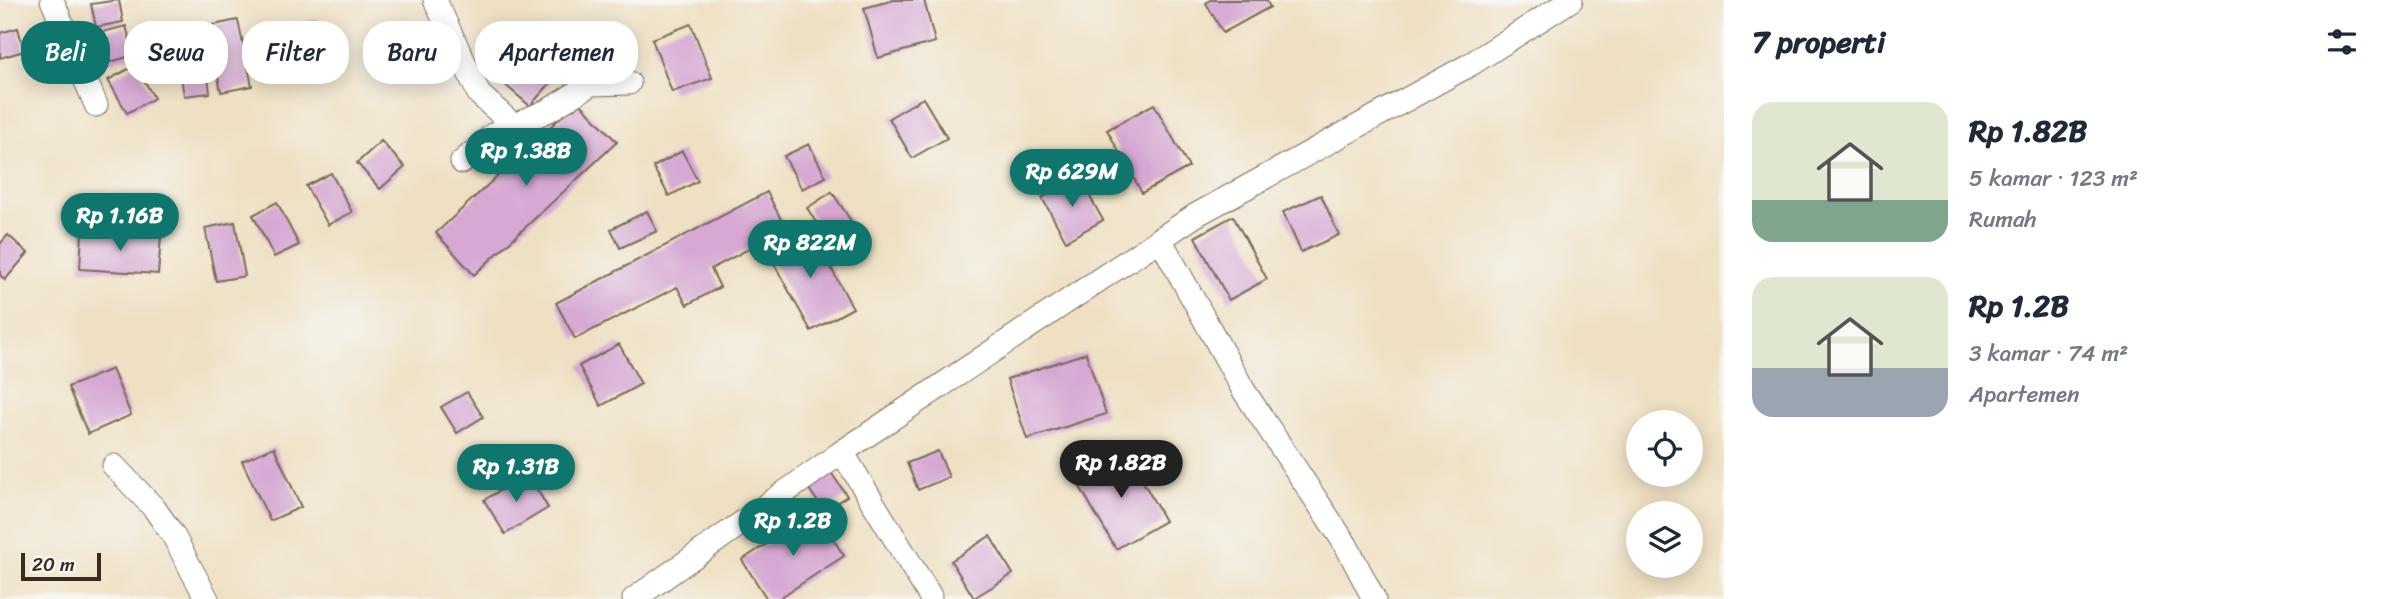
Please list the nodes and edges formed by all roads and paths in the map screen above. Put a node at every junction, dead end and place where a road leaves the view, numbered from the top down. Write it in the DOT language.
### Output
graph roads {
  1 [pos="52,0"];
  2 [pos="435,0"];
  3 [pos="1571,0"];
  4 [pos="592,84"];
  5 [pos="96,105"];
  6 [pos="512,124"];
  7 [pos="462,162"];
  8 [pos="1160,239"];
  9 [pos="842,452"];
  10 [pos="114,466"];
  11 [pos="930,596"];
  12 [pos="207,599"];
  13 [pos="634,599"];
  14 [pos="1374,599"];
  1 -- 5 [label="street"];
  2 -- 6 [label="street"];
  3 -- 8 [label="street"];
  4 -- 6 [label="street"];
  6 -- 7 [label="street"];
  8 -- 9 [label="street"];
  8 -- 14 [label="street"];
  9 -- 11 [label="street"];
  9 -- 13 [label="street"];
  10 -- 12 [label="street"];
}
